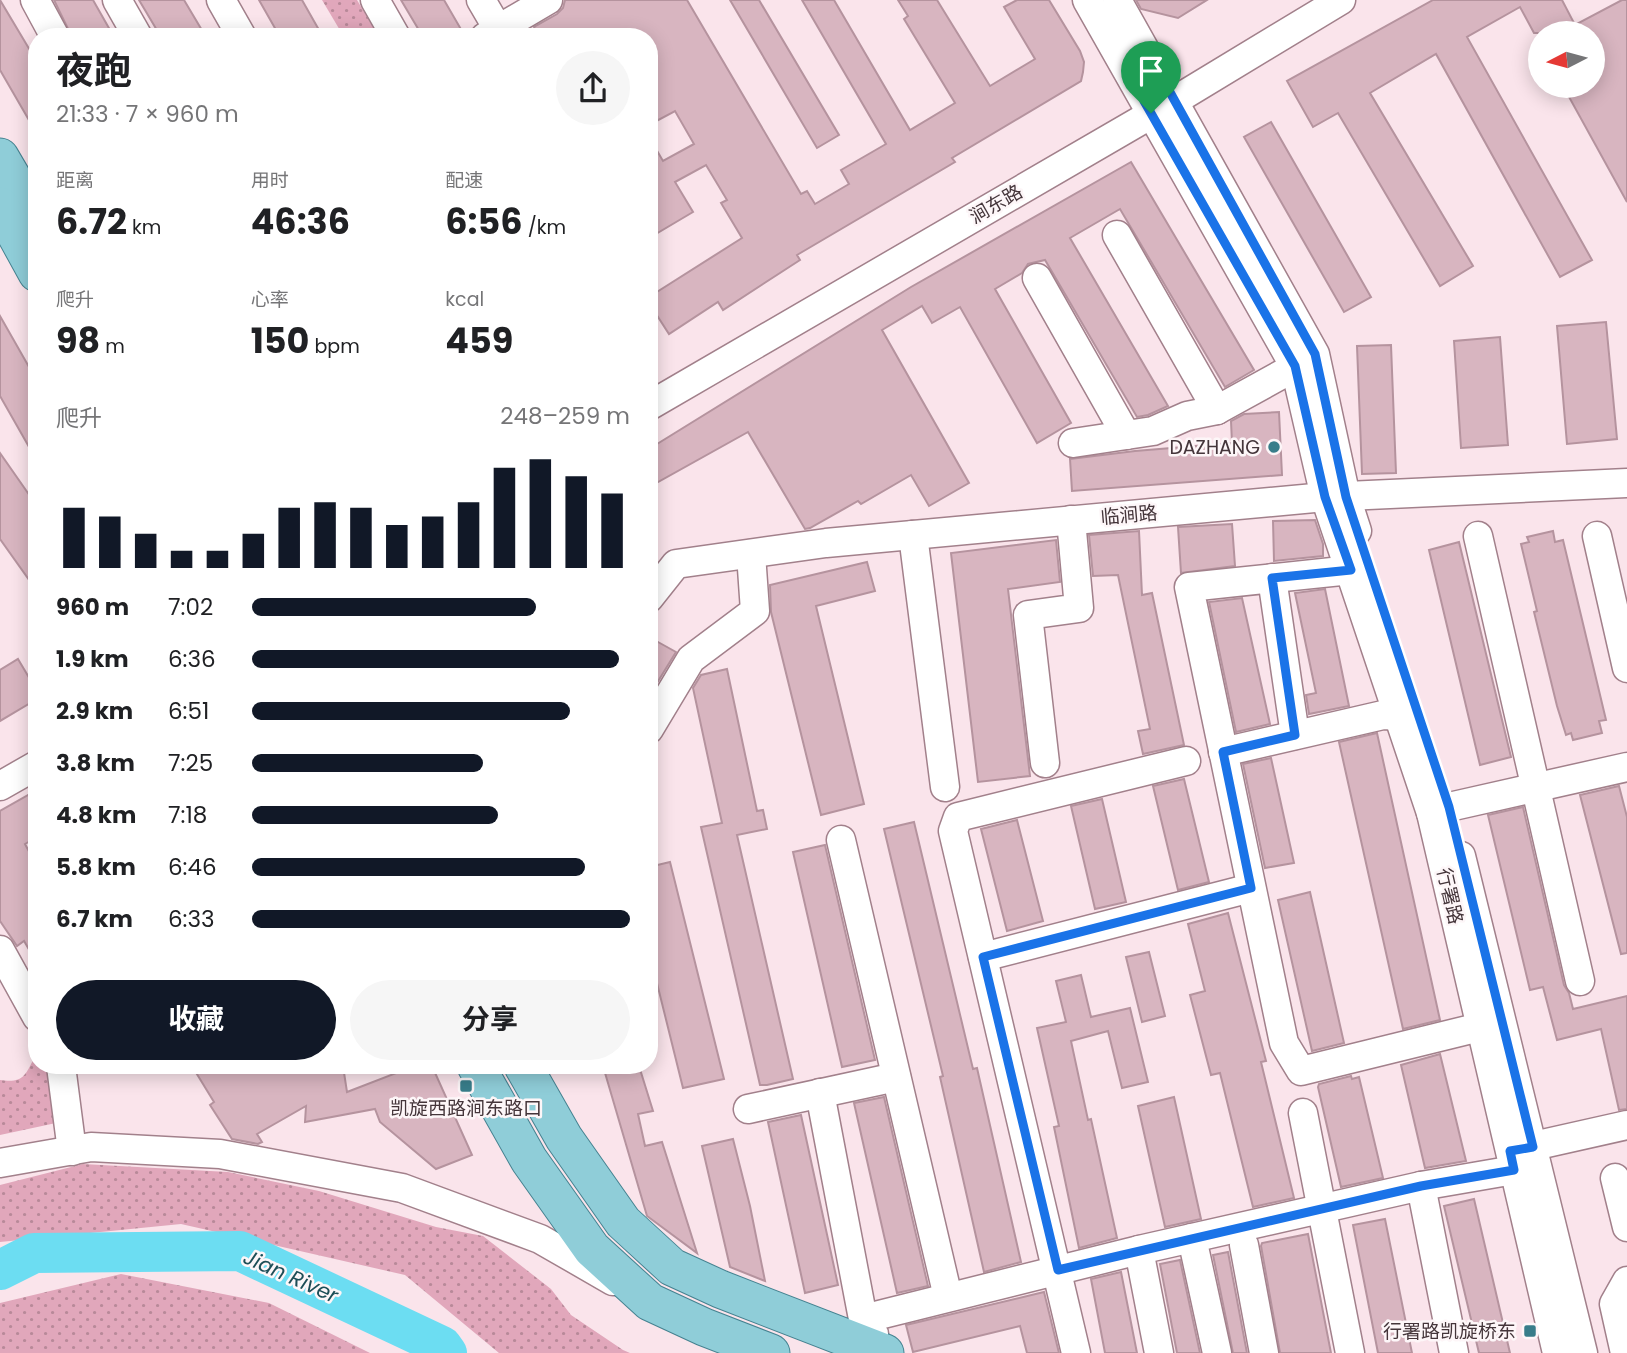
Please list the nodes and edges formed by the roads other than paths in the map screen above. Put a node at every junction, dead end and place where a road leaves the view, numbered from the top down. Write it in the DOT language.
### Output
graph roads {
  1 [pos="34,0"];
  2 [pos="117,0"];
  3 [pos="221,0"];
  4 [pos="375,0"];
  5 [pos="481,0"];
  6 [pos="548,0"];
  7 [pos="1087,0"];
  8 [pos="1116,0"];
  9 [pos="1309,0"];
  10 [pos="1341,0"];
  11 [pos="50,28"];
  12 [pos="133,28"];
  13 [pos="237,28"];
  14 [pos="391,28"];
  15 [pos="490,28"];
  16 [pos="500,28"];
  17 [pos="1159,100"];
  18 [pos="0,156"];
  19 [pos="28,204"];
  20 [pos="0,206"];
  21 [pos="1117,235"];
  22 [pos="28,257"];
  23 [pos="1037,278"];
  24 [pos="1295,366"];
  25 [pos="658,386"];
  26 [pos="658,401"];
  27 [pos="1217,410"];
  28 [pos="1126,435"];
  29 [pos="1073,443"];
  30 [pos="1627,483"];
  31 [pos="1336,497"];
  32 [pos="1071,520"];
  33 [pos="913,535"];
  34 [pos="1478,536"];
  35 [pos="1597,536"];
  36 [pos="751,554"];
  37 [pos="1351,570"];
  38 [pos="1272,578"];
  39 [pos="658,587"];
  40 [pos="1627,668"];
  41 [pos="658,714"];
  42 [pos="1400,716"];
  43 [pos="1295,735"];
  44 [pos="1223,752"];
  45 [pos="28,755"];
  46 [pos="1186,761"];
  47 [pos="1045,763"];
  48 [pos="1627,766"];
  49 [pos="28,770"];
  50 [pos="0,771"];
  51 [pos="0,786"];
  52 [pos="945,787"];
  53 [pos="1536,788"];
  54 [pos="1440,810"];
  55 [pos="841,840"];
  56 [pos="1251,888"];
  57 [pos="0,950"];
  58 [pos="983,957"];
  59 [pos="1580,981"];
  60 [pos="28,1001"];
  61 [pos="1480,1027"];
  62 [pos="62,1074"];
  63 [pos="480,1074"];
  64 [pos="528,1074"];
  65 [pos="896,1077"];
  66 [pos="820,1093"];
  67 [pos="748,1109"];
  68 [pos="1303,1114"];
  69 [pos="1627,1125"];
  70 [pos="72,1151"];
  71 [pos="1519,1156"];
  72 [pos="0,1163"];
  73 [pos="1615,1178"];
  74 [pos="1421,1186"];
  75 [pos="1321,1209"];
  76 [pos="1627,1227"];
  77 [pos="1192,1238"];
  78 [pos="1244,1245"];
  79 [pos="1139,1250"];
  80 [pos="1058,1270"];
  81 [pos="1621,1293"];
  82 [pos="948,1297"];
  83 [pos="650,1302"];
  84 [pos="863,1319"];
  85 [pos="1575,1320"];
  86 [pos="771,1353"];
  87 [pos="886,1353"];
  88 [pos="1076,1353"];
  89 [pos="1159,1353"];
  90 [pos="1217,1353"];
  91 [pos="1264,1353"];
  92 [pos="1350,1353"];
  93 [pos="1454,1353"];
  94 [pos="1558,1353"];
  95 [pos="1583,1353"];
  96 [pos="1625,1353"];
  1 -- 11 [label="street"];
  2 -- 12 [label="street"];
  3 -- 13 [label="street"];
  4 -- 14 [label="street"];
  5 -- 15 [label="street"];
  6 -- 16 [label="street"];
  7 -- 17 [label="street, 行署路"];
  8 -- 17 [label="street, 行署路"];
  9 -- 17 [label="street, 涧东路"];
  10 -- 17 [label="street, 涧东路"];
  17 -- 24 [label="street, 行署路"];
  17 -- 25 [label="street, 涧东路"];
  17 -- 26 [label="street, 涧东路"];
  17 -- 31 [label="street, 行署路"];
  18 -- 19 [label="main road"];
  20 -- 22 [label="main road"];
  21 -- 27 [label="street"];
  23 -- 28 [label="street"];
  24 -- 27 [label="street"];
  24 -- 31 [label="street, 行署路"];
  27 -- 28 [label="street"];
  28 -- 29 [label="street"];
  30 -- 31 [label="street, 临涧路"];
  31 -- 32 [label="street, 临涧路"];
  31 -- 37 [label="street, 行署路"];
  31 -- 54 [label="street, 行署路"];
  32 -- 33 [label="street, 临涧路"];
  32 -- 47 [label="street"];
  33 -- 36 [label="street, 临涧路"];
  33 -- 52 [label="street"];
  34 -- 53 [label="street"];
  35 -- 40 [label="street"];
  36 -- 39 [label="street, 临涧路"];
  36 -- 41 [label="street"];
  37 -- 38 [label="street"];
  37 -- 42 [label="street, 行署路"];
  38 -- 43 [label="street"];
  38 -- 44 [label="street"];
  42 -- 43 [label="street"];
  42 -- 54 [label="street, 行署路"];
  43 -- 44 [label="street"];
  44 -- 56 [label="street"];
  45 -- 50 [label="street"];
  46 -- 58 [label="street"];
  48 -- 53 [label="street"];
  49 -- 51 [label="street"];
  53 -- 54 [label="street"];
  53 -- 59 [label="street"];
  54 -- 61 [label="street, 行署路"];
  54 -- 71 [label="street, 行署路"];
  55 -- 65 [label="street"];
  56 -- 58 [label="street"];
  56 -- 61 [label="street"];
  57 -- 60 [label="street"];
  58 -- 80 [label="street"];
  61 -- 71 [label="street, 行署路"];
  62 -- 70 [label="street"];
  63 -- 83 [label="main road"];
  64 -- 87 [label="main road"];
  65 -- 66 [label="street"];
  65 -- 82 [label="street"];
  66 -- 67 [label="street"];
  66 -- 84 [label="street"];
  68 -- 75 [label="street"];
  69 -- 71 [label="street"];
  70 -- 72 [label="street"];
  70 -- 83 [label="street"];
  71 -- 74 [label="street"];
  71 -- 85 [label="street, 行署路"];
  71 -- 94 [label="street, 行署路"];
  73 -- 76 [label="street"];
  74 -- 75 [label="street"];
  74 -- 93 [label="street"];
  75 -- 77 [label="street"];
  75 -- 92 [label="street"];
  77 -- 79 [label="street"];
  77 -- 90 [label="street"];
  78 -- 91 [label="street"];
  79 -- 80 [label="street"];
  79 -- 89 [label="street"];
  80 -- 82 [label="street"];
  80 -- 88 [label="street"];
  81 -- 85 [label="street"];
  81 -- 96 [label="street"];
  82 -- 84 [label="street"];
  83 -- 86 [label="main road"];
  84 -- 87 [label="street"];
  85 -- 95 [label="street, 行署路"];
}
